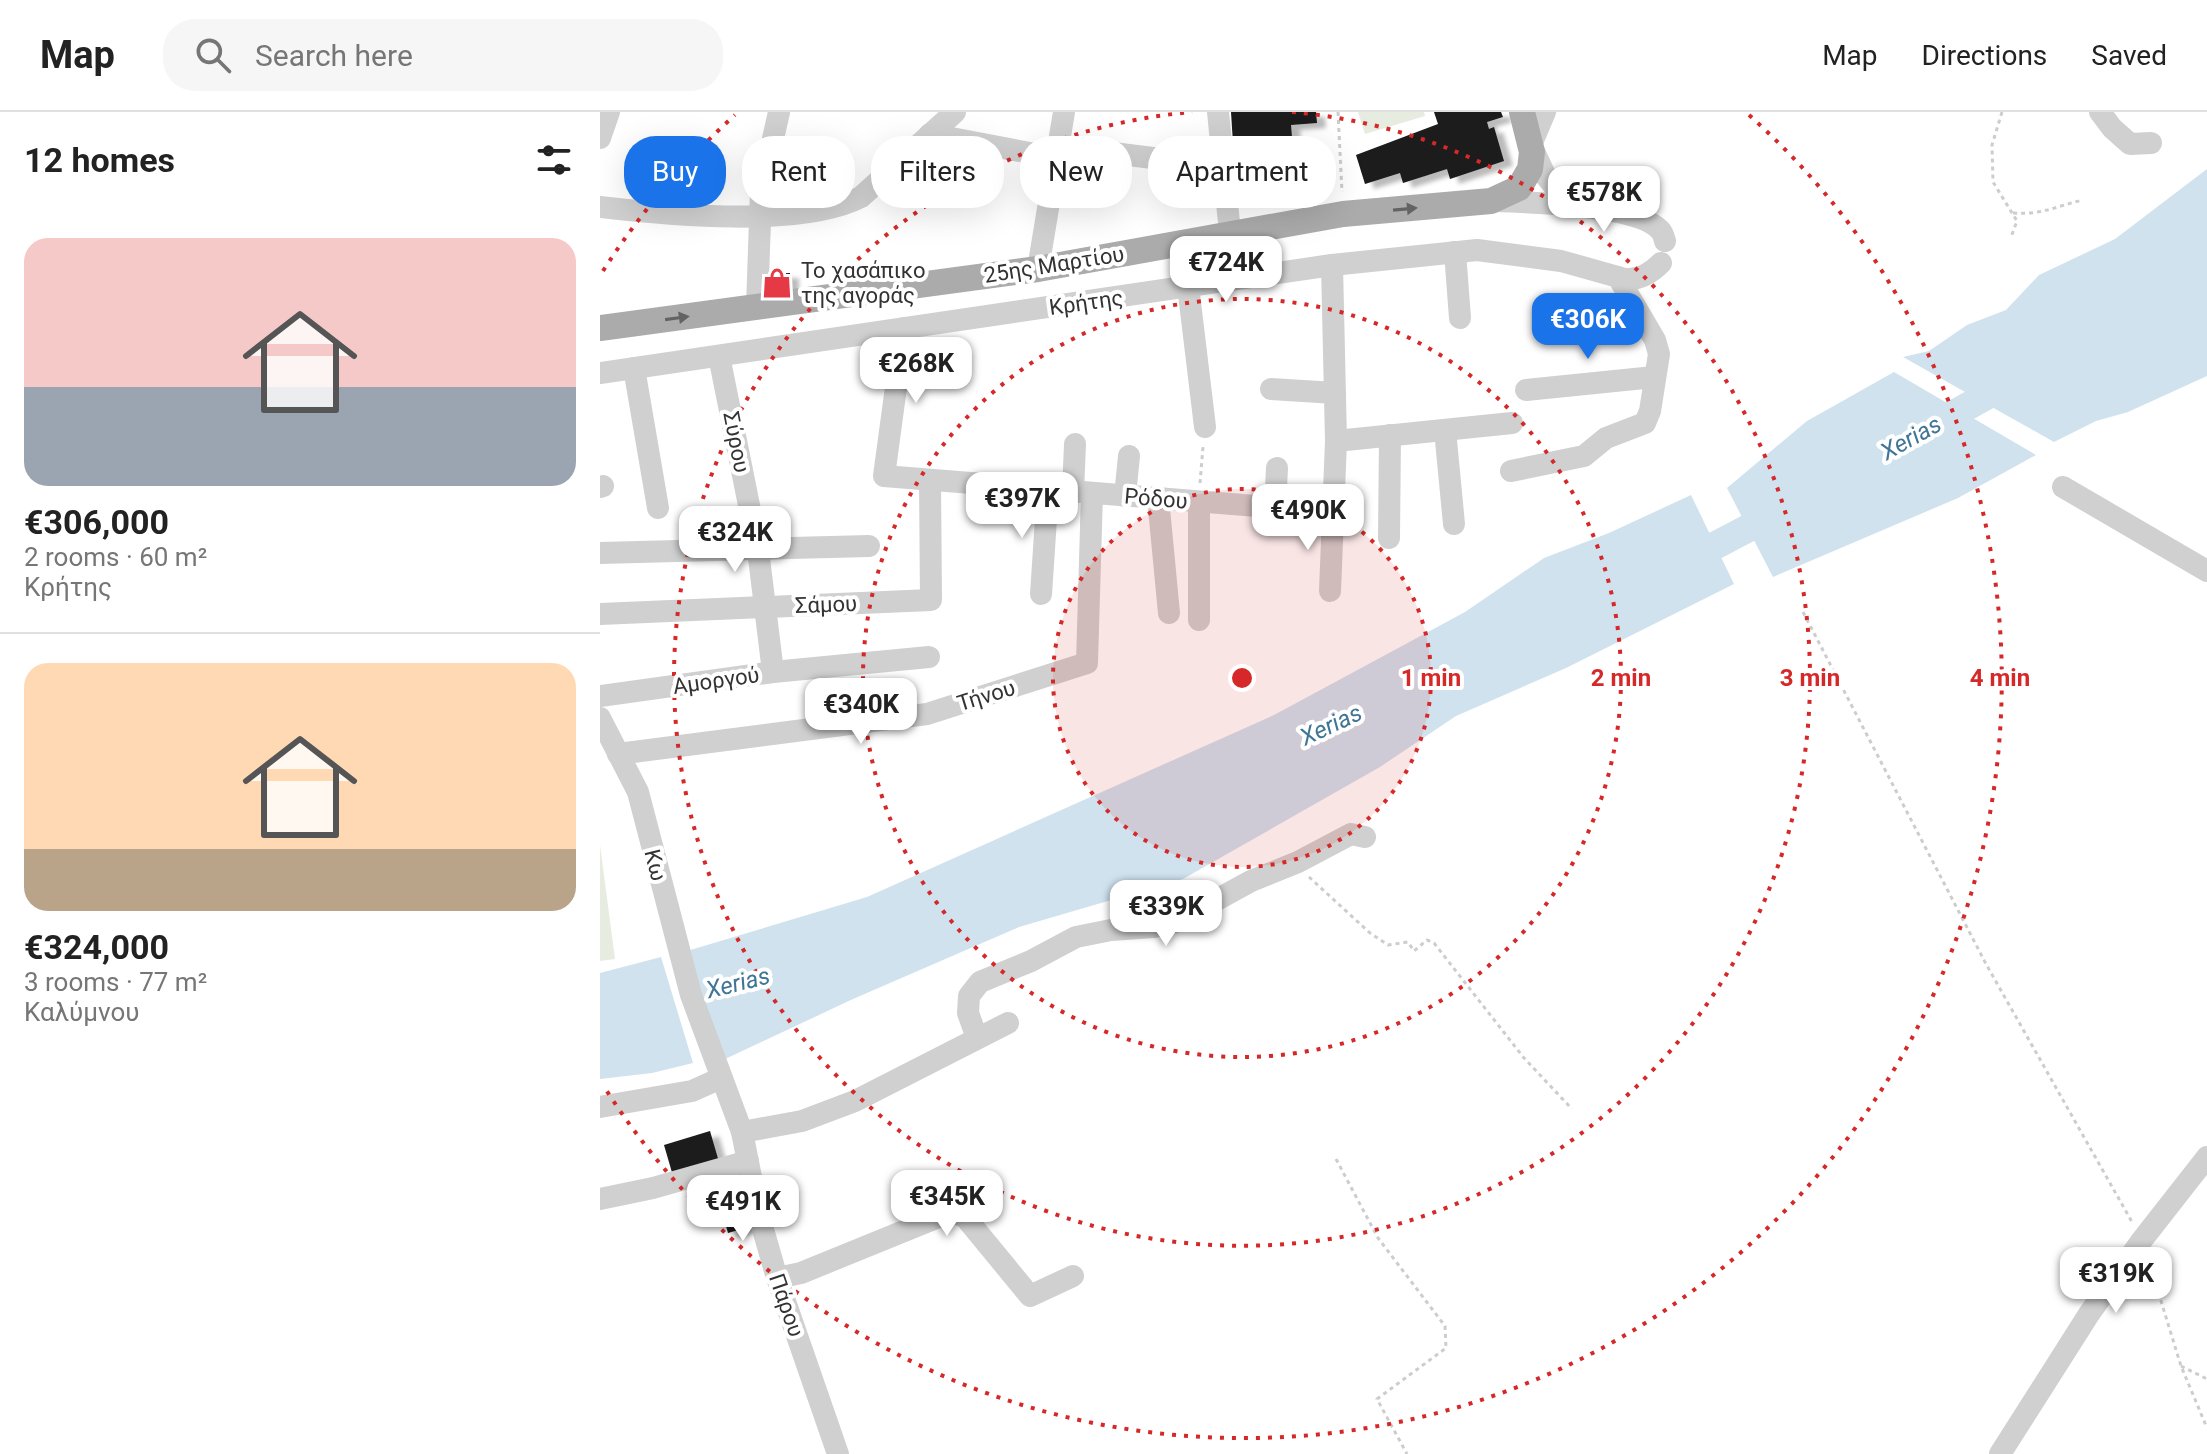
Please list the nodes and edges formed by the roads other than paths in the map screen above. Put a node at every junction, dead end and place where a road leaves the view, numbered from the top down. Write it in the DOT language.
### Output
graph roads {
  1 [pos="609,112"];
  2 [pos="779,112"];
  3 [pos="955,112"];
  4 [pos="1064,112"];
  5 [pos="1218,112"];
  6 [pos="1522,112"];
  7 [pos="1545,112"];
  8 [pos="2100,112"];
  9 [pos="930,134"];
  10 [pos="1060,136"];
  11 [pos="1221,136"];
  12 [pos="600,138"];
  13 [pos="2151,143"];
  14 [pos="1531,145"];
  15 [pos="1020,151"];
  16 [pos="1491,201"];
  17 [pos="1568,203"];
  18 [pos="600,207"];
  19 [pos="1048,208"];
  20 [pos="1228,208"];
  21 [pos="760,216"];
  22 [pos="1230,233"];
  23 [pos="1455,252"];
  24 [pos="1332,265"];
  25 [pos="1038,269"];
  26 [pos="1618,277"];
  27 [pos="1188,286"];
  28 [pos="757,307"];
  29 [pos="1460,318"];
  30 [pos="600,328"];
  31 [pos="904,328"];
  32 [pos="719,356"];
  33 [pos="634,368"];
  34 [pos="600,373"];
  35 [pos="1654,377"];
  36 [pos="1271,389"];
  37 [pos="1526,390"];
  38 [pos="1335,393"];
  39 [pos="1512,423"];
  40 [pos="1205,427"];
  41 [pos="1445,430"];
  42 [pos="1390,435"];
  43 [pos="1336,441"];
  44 [pos="1075,444"];
  45 [pos="1129,456"];
  46 [pos="1277,468"];
  47 [pos="1511,471"];
  48 [pos="930,480"];
  49 [pos="2063,487"];
  50 [pos="1048,489"];
  51 [pos="1082,492"];
  52 [pos="1125,496"];
  53 [pos="1158,498"];
  54 [pos="1199,502"];
  55 [pos="658,508"];
  56 [pos="1275,508"];
  57 [pos="1331,512"];
  58 [pos="1454,524"];
  59 [pos="1389,538"];
  60 [pos="869,546"];
  61 [pos="758,550"];
  62 [pos="600,553"];
  63 [pos="2207,571"];
  64 [pos="1330,591"];
  65 [pos="1041,594"];
  66 [pos="765,607"];
  67 [pos="1169,613"];
  68 [pos="600,614"];
  69 [pos="1199,620"];
  70 [pos="929,657"];
  71 [pos="773,672"];
  72 [pos="600,696"];
  73 [pos="602,727"];
  74 [pos="618,754"];
  75 [pos="1365,837"];
  76 [pos="698,1017"];
  77 [pos="1008,1023"];
  78 [pos="977,1038"];
  79 [pos="721,1078"];
  80 [pos="600,1107"];
  81 [pos="742,1132"];
  82 [pos="2207,1157"];
  83 [pos="748,1161"];
  84 [pos="600,1199"];
  85 [pos="1073,1276"];
  86 [pos="777,1278"];
  87 [pos="838,1454"];
  88 [pos="2000,1454"];
  1 -- 12 [label="street"];
  2 -- 21 [label="street"];
  3 -- 9 [label="street"];
  4 -- 10 [label="street"];
  5 -- 11 [label="street"];
  6 -- 14 [label="main road, 25ης Μαρτίου"];
  7 -- 14 [label="street"];
  8 -- 13 [label="street"];
  9 -- 15 [label="street"];
  9 -- 21 [label="street"];
  14 -- 16 [label="main road, 25ης Μαρτίου"];
  14 -- 17 [label="street"];
  16 -- 17 [label="street, Κρήτης"];
  22 -- 16 [label="main road, 25ης Μαρτίου, one-way"];
  17 -- 26 [label="street, Κρήτης"];
  18 -- 21 [label="street"];
  19 -- 25 [label="street"];
  20 -- 22 [label="street"];
  21 -- 28 [label="street"];
  22 -- 25 [label="main road, 25ης Μαρτίου"];
  23 -- 24 [label="street, Κρήτης"];
  23 -- 26 [label="street, Κρήτης"];
  23 -- 29 [label="street"];
  24 -- 27 [label="street, Κρήτης"];
  24 -- 38 [label="street"];
  25 -- 28 [label="main road, 25ης Μαρτίου"];
  26 -- 35 [label="street"];
  27 -- 31 [label="street, Κρήτης"];
  27 -- 40 [label="street"];
  30 -- 28 [label="main road, 25ης Μαρτίου, one-way"];
  31 -- 32 [label="street, Κρήτης"];
  31 -- 48 [label="street, Ρόδου"];
  32 -- 33 [label="street, Κρήτης"];
  32 -- 61 [label="street, Σύρου"];
  33 -- 34 [label="street, Κρήτης"];
  33 -- 55 [label="street"];
  35 -- 37 [label="street"];
  35 -- 47 [label="street"];
  36 -- 38 [label="street"];
  38 -- 43 [label="street"];
  39 -- 41 [label="street"];
  41 -- 42 [label="street"];
  41 -- 58 [label="street"];
  42 -- 43 [label="street"];
  42 -- 59 [label="street"];
  43 -- 57 [label="street"];
  44 -- 51 [label="street"];
  45 -- 52 [label="street"];
  46 -- 56 [label="street"];
  48 -- 50 [label="street, Ρόδου"];
  48 -- 66 [label="street, Σάμου"];
  49 -- 63 [label="street"];
  50 -- 51 [label="street, Ρόδου"];
  50 -- 65 [label="street"];
  51 -- 52 [label="street, Ρόδου"];
  51 -- 74 [label="street, Τήνου"];
  52 -- 53 [label="street, Ρόδου"];
  53 -- 54 [label="street, Ρόδου"];
  53 -- 67 [label="street"];
  54 -- 56 [label="street, Ρόδου"];
  54 -- 69 [label="street"];
  56 -- 57 [label="street, Ρόδου"];
  57 -- 64 [label="street"];
  60 -- 61 [label="street"];
  61 -- 62 [label="street"];
  61 -- 66 [label="street, Σύρου"];
  66 -- 68 [label="street, Σάμου"];
  66 -- 71 [label="street, Σύρου"];
  70 -- 71 [label="street, Αμοργού"];
  71 -- 72 [label="street, Αμοργού"];
  73 -- 74 [label="street, Κω"];
  74 -- 76 [label="street, Κω"];
  75 -- 78 [label="street"];
  76 -- 79 [label="street, Πάρου"];
  77 -- 78 [label="street"];
  78 -- 81 [label="street"];
  79 -- 80 [label="street"];
  79 -- 81 [label="street, Πάρου"];
  81 -- 83 [label="street, Πάρου"];
  82 -- 88 [label="street"];
  83 -- 84 [label="street"];
  83 -- 86 [label="street, Πάρου"];
  85 -- 86 [label="street"];
  86 -- 87 [label="street, Πάρου"];
}
